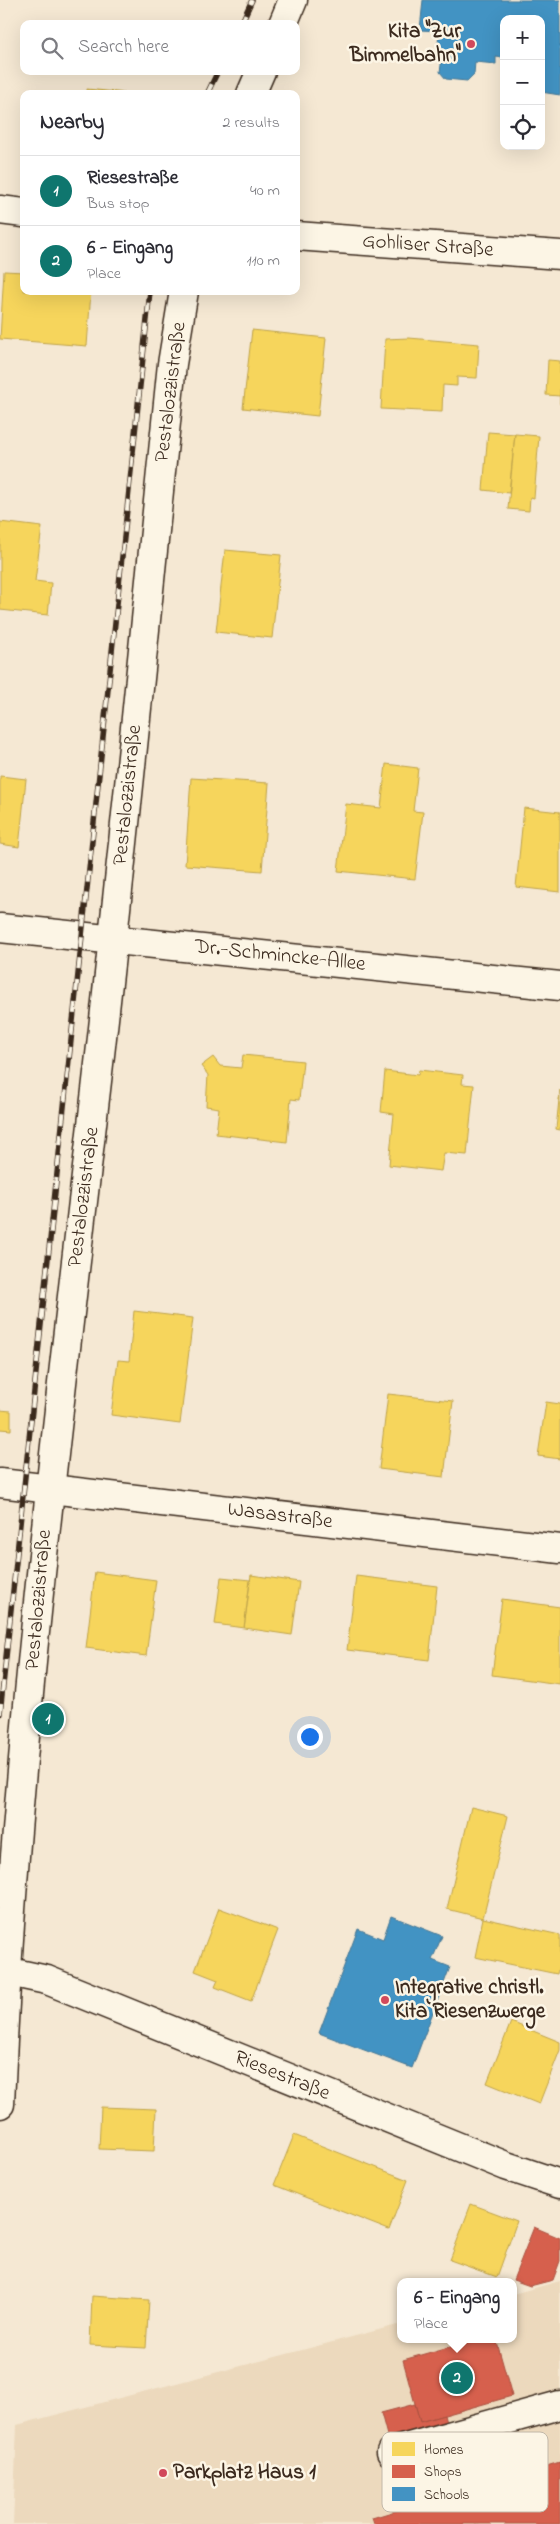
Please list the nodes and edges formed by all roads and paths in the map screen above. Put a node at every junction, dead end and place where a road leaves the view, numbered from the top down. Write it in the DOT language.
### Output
graph roads {
  1 [pos="293,0"];
  2 [pos="285,20"];
  3 [pos="259,75"];
  4 [pos="253,90"];
  5 [pos="0,210"];
  6 [pos="20,212"];
  7 [pos="300,236"];
  8 [pos="560,255"];
  9 [pos="183,295"];
  10 [pos="0,928"];
  11 [pos="114,938"];
  12 [pos="560,986"];
  13 [pos="0,1483"];
  14 [pos="50,1489"];
  15 [pos="560,1549"];
  16 [pos="3,1970"];
  17 [pos="0,2104"];
  18 [pos="559,2184"];
  19 [pos="560,2405"];
  20 [pos="463,2432"];
  1 -- 2 [label="street"];
  3 -- 4 [label="street"];
  5 -- 6 [label="street"];
  7 -- 8 [label="street, Gohliser Straße"];
  9 -- 11 [label="street, Pestalozzistraße"];
  10 -- 11 [label="street, Dr.-Schmincke-Allee"];
  11 -- 12 [label="street, Dr.-Schmincke-Allee"];
  11 -- 14 [label="street, Pestalozzistraße"];
  13 -- 14 [label="street, Wasastraße"];
  14 -- 15 [label="street, Wasastraße"];
  14 -- 16 [label="street, Pestalozzistraße"];
  16 -- 17 [label="street, Pestalozzistraße"];
  16 -- 18 [label="street, Riesestraße"];
  19 -- 20 [label="street"];
}
